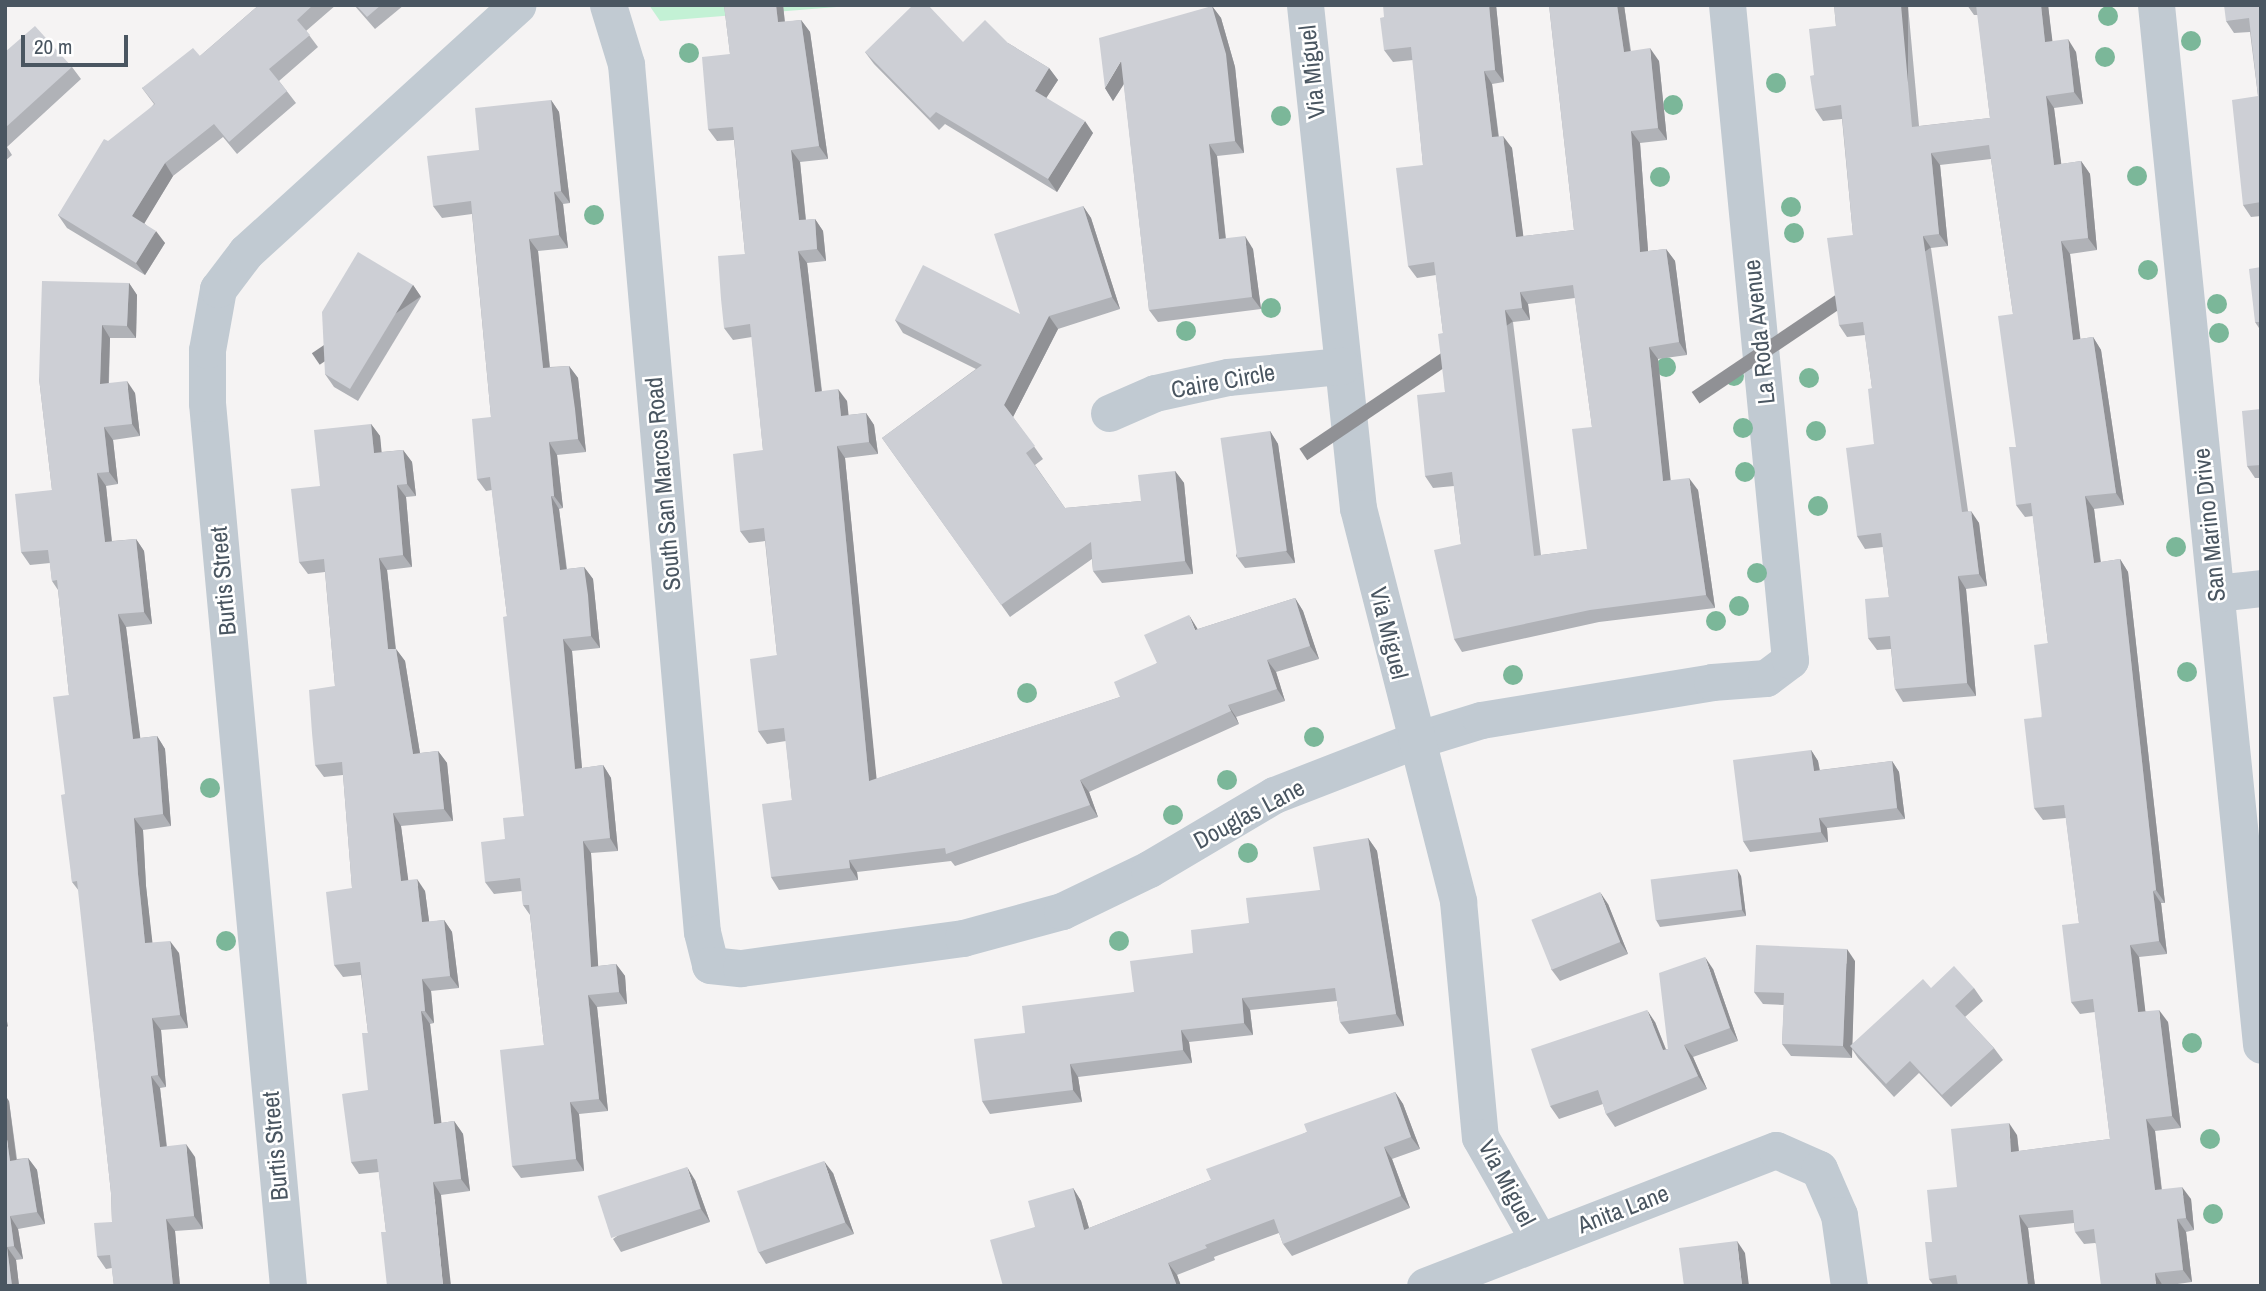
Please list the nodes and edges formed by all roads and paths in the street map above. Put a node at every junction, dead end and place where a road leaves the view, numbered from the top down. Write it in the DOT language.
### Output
graph roads {
  1 [pos="517,5"];
  2 [pos="608,5"];
  3 [pos="1305,5"];
  4 [pos="1727,5"];
  5 [pos="2156,5"];
  6 [pos="1341,366"];
  7 [pos="1109,413"];
  8 [pos="2261,588"];
  9 [pos="2216,593"];
  10 [pos="1790,660"];
  11 [pos="1416,740"];
  12 [pos="710,965"];
  13 [pos="2260,1026"];
  14 [pos="1539,1241"];
  15 [pos="288,1286"];
  16 [pos="1425,1286"];
  17 [pos="1849,1286"];
  1 -- 15 [label="street, Burtis Street"];
  2 -- 12 [label="street, South San Marcos Road"];
  3 -- 6 [label="street, Via Miguel"];
  4 -- 10 [label="street, La Roda Avenue"];
  5 -- 9 [label="street, San Marino Drive"];
  6 -- 7 [label="street, Caire Circle"];
  6 -- 11 [label="street, Via Miguel"];
  8 -- 9 [label="street"];
  9 -- 13 [label="street, San Marino Drive"];
  10 -- 11 [label="street, Douglas Lane"];
  11 -- 12 [label="street, Douglas Lane"];
  11 -- 14 [label="street, Via Miguel"];
  14 -- 16 [label="street, Anita Lane"];
  14 -- 17 [label="street, Anita Lane"];
}
